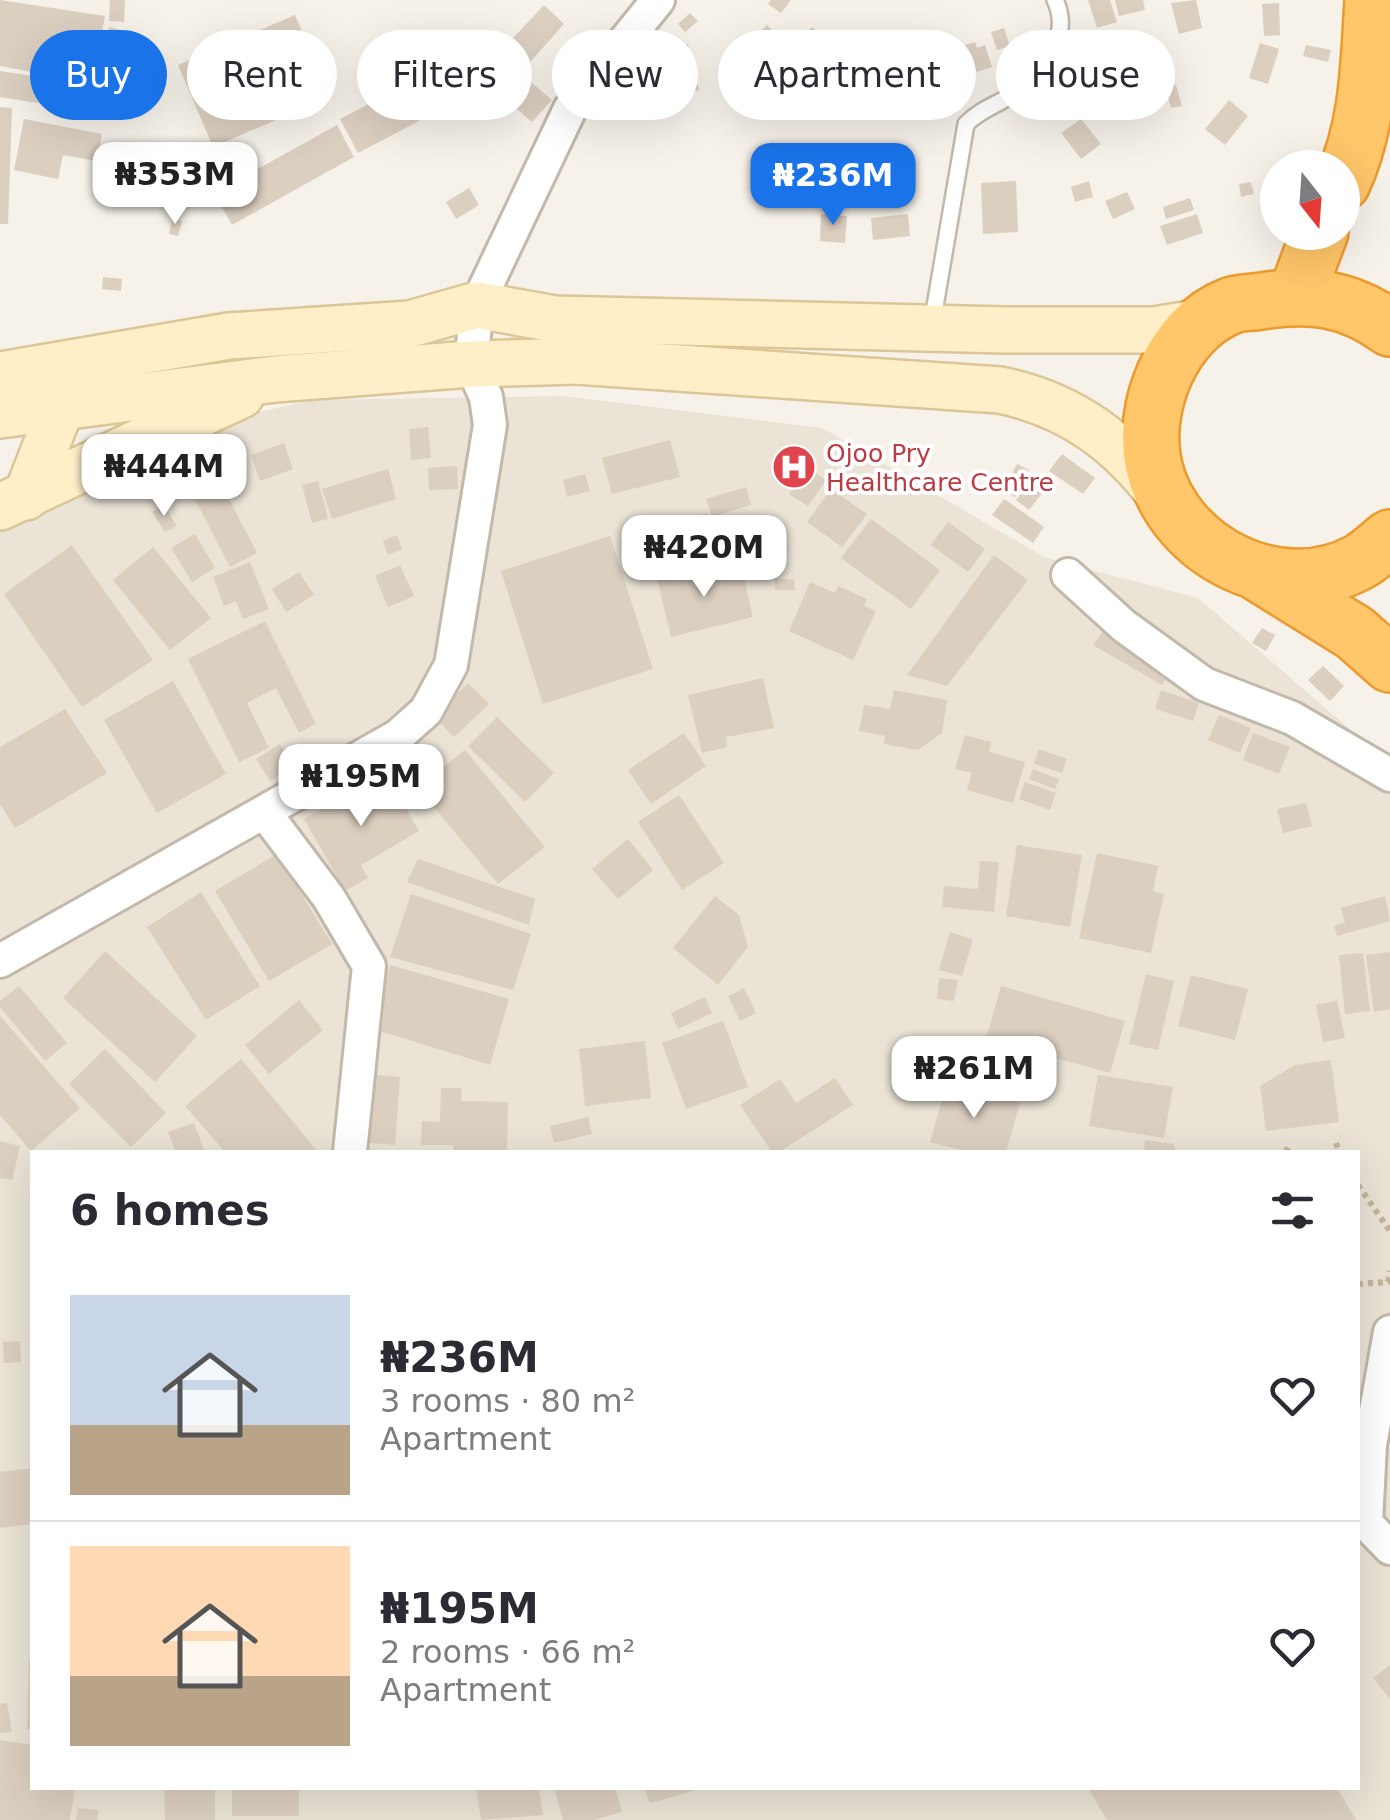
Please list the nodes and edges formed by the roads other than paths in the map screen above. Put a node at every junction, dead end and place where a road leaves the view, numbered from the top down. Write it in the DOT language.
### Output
graph roads {
  1 [pos="658,0"];
  2 [pos="1055,0"];
  3 [pos="1373,0"];
  4 [pos="1356,150"];
  5 [pos="1313,250"];
  6 [pos="1296,296"];
  7 [pos="478,305"];
  8 [pos="1210,322"];
  9 [pos="1390,327"];
  10 [pos="932,328"];
  11 [pos="116,352"];
  12 [pos="471,364"];
  13 [pos="0,375"];
  14 [pos="275,380"];
  15 [pos="62,406"];
  16 [pos="0,415"];
  17 [pos="13,502"];
  18 [pos="1172,512"];
  19 [pos="1390,538"];
  20 [pos="1260,574"];
  21 [pos="1068,575"];
  22 [pos="1390,664"];
  23 [pos="1390,775"];
  24 [pos="265,813"];
  25 [pos="0,961"];
  26 [pos="350,1150"];
  27 [pos="1390,1332"];
  28 [pos="1390,1548"];
  1 -- 7 [label="street"];
  2 -- 10 [label="lane"];
  3 -- 4 [label="highway"];
  5 -- 6 [label="highway"];
  6 -- 8 [label="highway"];
  6 -- 9 [label="highway"];
  7 -- 10 [label="main road"];
  7 -- 11 [label="main road"];
  7 -- 12 [label="street"];
  8 -- 10 [label="main road"];
  8 -- 18 [label="highway"];
  11 -- 13 [label="main road"];
  11 -- 15 [label="main road"];
  12 -- 14 [label="main road"];
  12 -- 18 [label="main road"];
  12 -- 24 [label="street"];
  14 -- 15 [label="main road"];
  14 -- 17 [label="main road"];
  15 -- 16 [label="main road"];
  15 -- 17 [label="main road"];
  18 -- 20 [label="highway"];
  19 -- 20 [label="highway"];
  20 -- 22 [label="highway"];
  21 -- 23 [label="street"];
  24 -- 25 [label="street"];
  24 -- 26 [label="street"];
  27 -- 28 [label="street"];
}
